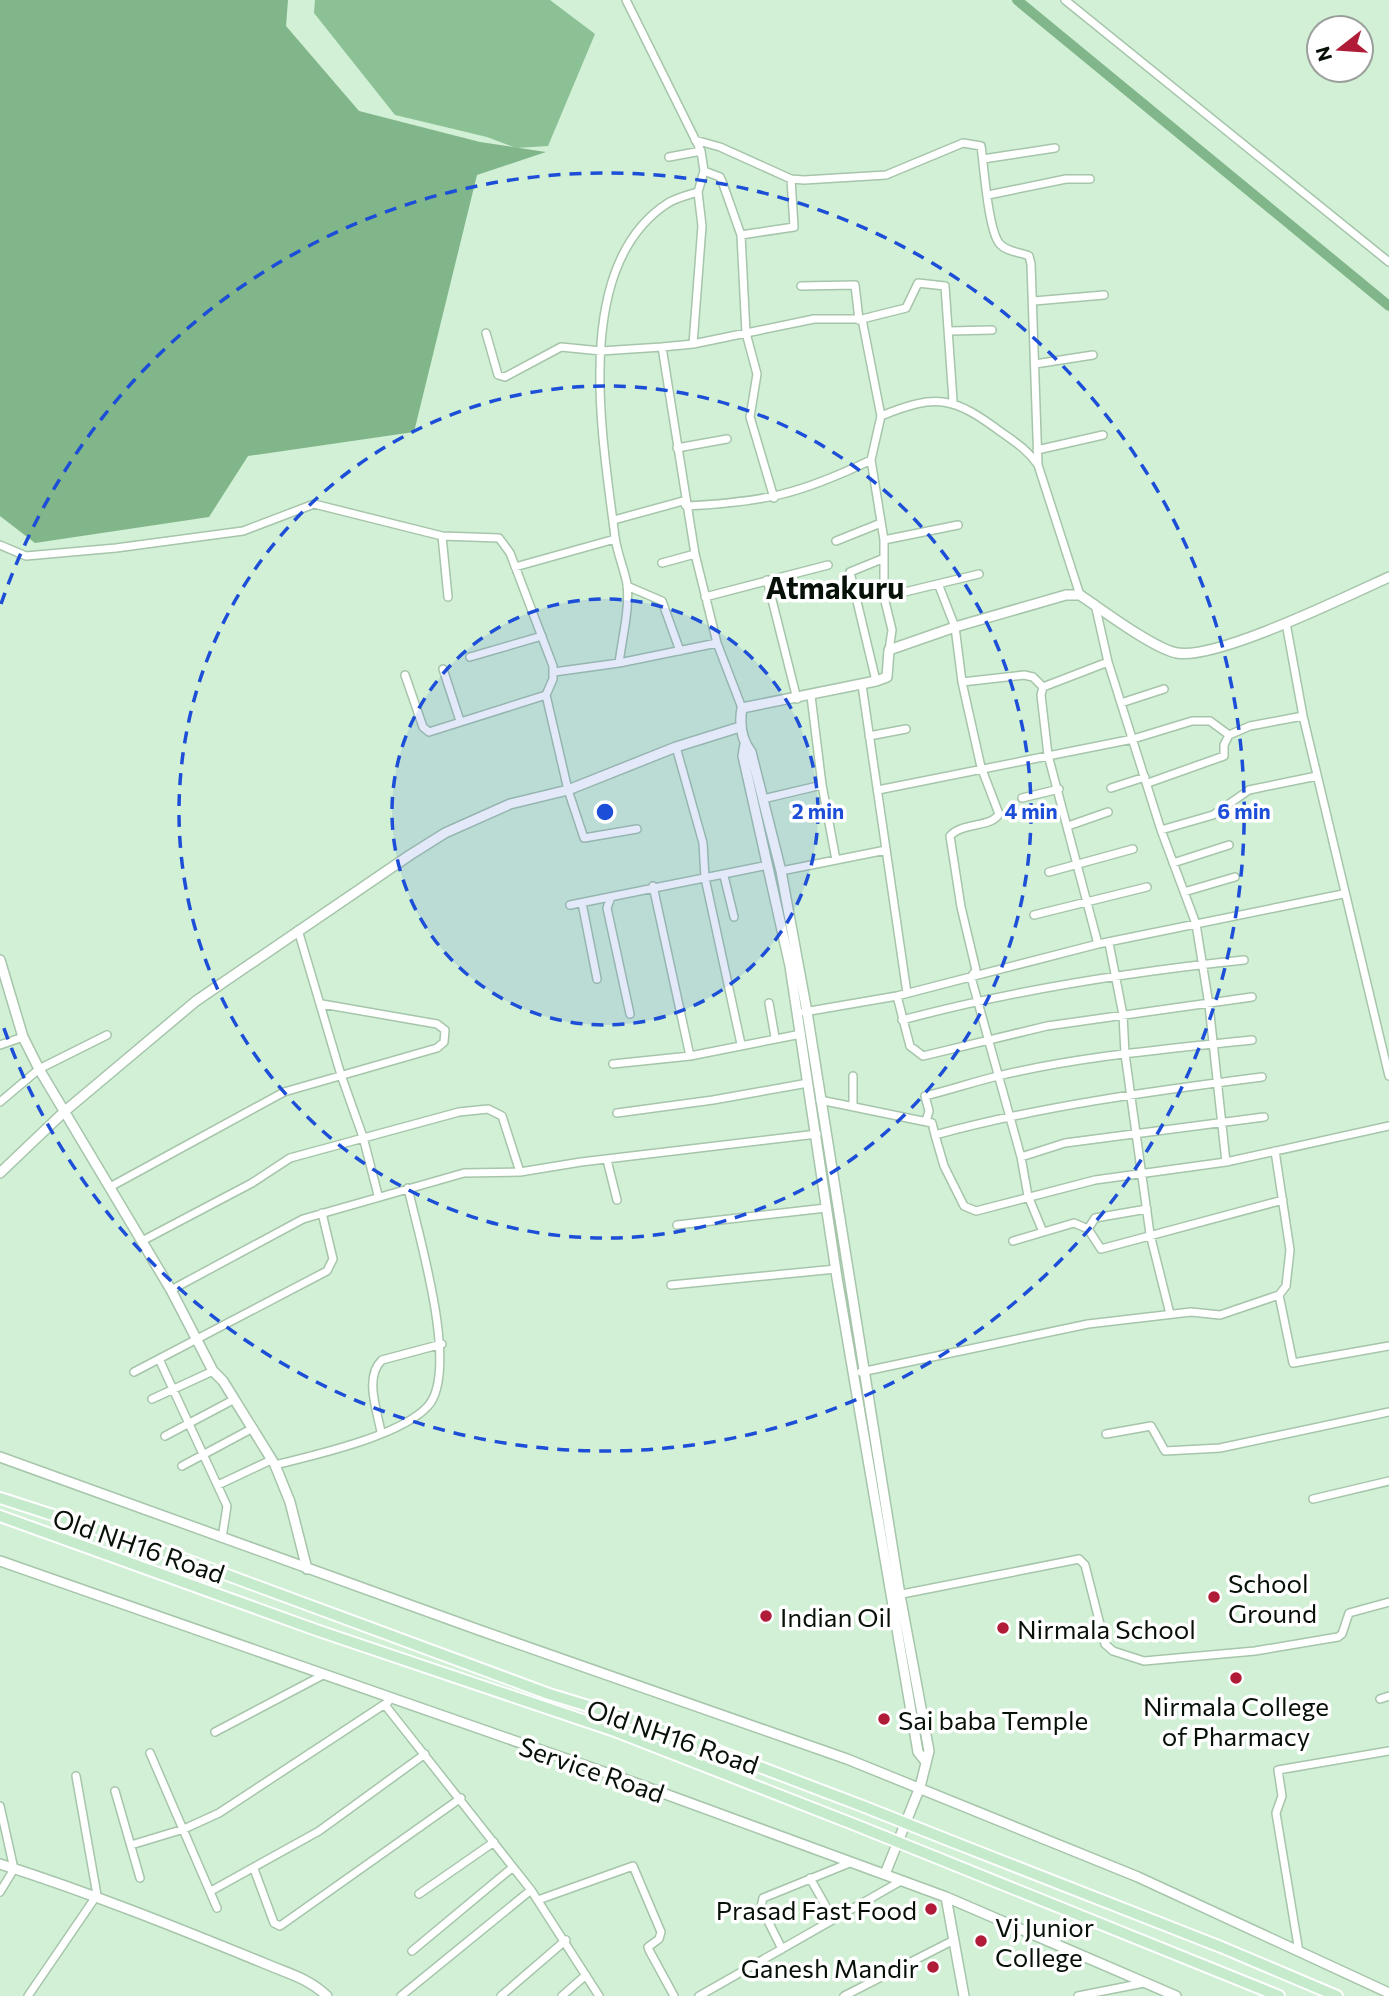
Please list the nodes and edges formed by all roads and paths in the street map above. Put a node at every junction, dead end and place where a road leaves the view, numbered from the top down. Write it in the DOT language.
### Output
graph roads {
  1 [pos="626,0"];
  2 [pos="1065,0"];
  3 [pos="695,139"];
  4 [pos="1055,148"];
  5 [pos="701,150"];
  6 [pos="669,157"];
  7 [pos="983,159"];
  8 [pos="704,171"];
  9 [pos="1090,179"];
  10 [pos="792,180"];
  11 [pos="698,192"];
  12 [pos="988,195"];
  13 [pos="741,235"];
  14 [pos="1389,262"];
  15 [pos="801,286"];
  16 [pos="1104,295"];
  17 [pos="1034,301"];
  18 [pos="860,319"];
  19 [pos="992,330"];
  20 [pos="948,331"];
  21 [pos="486,333"];
  22 [pos="746,333"];
  23 [pos="693,344"];
  24 [pos="662,347"];
  25 [pos="601,351"];
  26 [pos="1093,355"];
  27 [pos="1035,364"];
  28 [pos="953,401"];
  29 [pos="881,416"];
  30 [pos="1103,435"];
  31 [pos="727,439"];
  32 [pos="677,448"];
  33 [pos="1037,450"];
  34 [pos="871,460"];
  35 [pos="1038,465"];
  36 [pos="774,498"];
  37 [pos="687,506"];
  38 [pos="614,520"];
  39 [pos="881,523"];
  40 [pos="958,525"];
  41 [pos="442,536"];
  42 [pos="615,539"];
  43 [pos="884,540"];
  44 [pos="835,541"];
  45 [pos="0,545"];
  46 [pos="695,554"];
  47 [pos="882,559"];
  48 [pos="662,563"];
  49 [pos="828,565"];
  50 [pos="515,567"];
  51 [pos="979,574"];
  52 [pos="1389,578"];
  53 [pos="767,580"];
  54 [pos="627,586"];
  55 [pos="939,586"];
  56 [pos="1080,595"];
  57 [pos="448,597"];
  58 [pos="705,597"];
  59 [pos="884,597"];
  60 [pos="1095,604"];
  61 [pos="1286,623"];
  62 [pos="955,627"];
  63 [pos="542,636"];
  64 [pos="717,643"];
  65 [pos="889,650"];
  66 [pos="680,651"];
  67 [pos="470,657"];
  68 [pos="1108,662"];
  69 [pos="619,663"];
  70 [pos="443,669"];
  71 [pos="554,672"];
  72 [pos="405,675"];
  73 [pos="876,681"];
  74 [pos="962,682"];
  75 [pos="862,685"];
  76 [pos="1043,687"];
  77 [pos="1164,689"];
  78 [pos="546,695"];
  79 [pos="811,696"];
  80 [pos="797,699"];
  81 [pos="1121,702"];
  82 [pos="741,708"];
  83 [pos="1303,716"];
  84 [pos="460,721"];
  85 [pos="740,727"];
  86 [pos="906,729"];
  87 [pos="1229,735"];
  88 [pos="869,736"];
  89 [pos="1133,739"];
  90 [pos="745,744"];
  91 [pos="676,747"];
  92 [pos="1048,755"];
  93 [pos="981,768"];
  94 [pos="1317,776"];
  95 [pos="1147,780"];
  96 [pos="822,785"];
  97 [pos="1111,788"];
  98 [pos="1059,789"];
  99 [pos="568,790"];
  100 [pos="878,790"];
  101 [pos="1022,798"];
  102 [pos="763,799"];
  103 [pos="1108,812"];
  104 [pos="1068,826"];
  105 [pos="637,829"];
  106 [pos="1161,830"];
  107 [pos="1229,845"];
  108 [pos="1133,849"];
  109 [pos="886,850"];
  110 [pos="836,860"];
  111 [pos="1173,863"];
  112 [pos="1077,864"];
  113 [pos="768,865"];
  114 [pos="781,871"];
  115 [pos="1049,872"];
  116 [pos="724,876"];
  117 [pos="1235,877"];
  118 [pos="705,878"];
  119 [pos="653,886"];
  120 [pos="1147,887"];
  121 [pos="1184,892"];
  122 [pos="1343,894"];
  123 [pos="611,897"];
  124 [pos="1087,901"];
  125 [pos="582,903"];
  126 [pos="570,905"];
  127 [pos="1034,915"];
  128 [pos="733,917"];
  129 [pos="1196,924"];
  130 [pos="298,930"];
  131 [pos="1109,943"];
  132 [pos="1098,944"];
  133 [pos="0,960"];
  134 [pos="1244,960"];
  135 [pos="1203,965"];
  136 [pos="971,977"];
  137 [pos="1116,978"];
  138 [pos="597,979"];
  139 [pos="907,993"];
  140 [pos="897,996"];
  141 [pos="1252,997"];
  142 [pos="977,1000"];
  143 [pos="769,1003"];
  144 [pos="322,1004"];
  145 [pos="1209,1005"];
  146 [pos="802,1013"];
  147 [pos="630,1014"];
  148 [pos="1123,1015"];
  149 [pos="902,1020"];
  150 [pos="801,1034"];
  151 [pos="107,1035"];
  152 [pos="23,1037"];
  153 [pos="775,1037"];
  154 [pos="987,1040"];
  155 [pos="1252,1040"];
  156 [pos="741,1044"];
  157 [pos="1211,1044"];
  158 [pos="0,1045"];
  159 [pos="1125,1055"];
  160 [pos="690,1056"];
  161 [pos="613,1064"];
  162 [pos="39,1069"];
  163 [pos="341,1075"];
  164 [pos="853,1076"];
  165 [pos="998,1076"];
  166 [pos="1389,1076"];
  167 [pos="1262,1077"];
  168 [pos="808,1083"];
  169 [pos="1216,1083"];
  170 [pos="1131,1095"];
  171 [pos="820,1100"];
  172 [pos="0,1102"];
  173 [pos="853,1107"];
  174 [pos="65,1111"];
  175 [pos="617,1113"];
  176 [pos="1009,1117"];
  177 [pos="1264,1117"];
  178 [pos="926,1121"];
  179 [pos="1220,1121"];
  180 [pos="1389,1126"];
  181 [pos="1137,1133"];
  182 [pos="817,1134"];
  183 [pos="935,1135"];
  184 [pos="363,1137"];
  185 [pos="1275,1151"];
  186 [pos="1021,1157"];
  187 [pos="607,1160"];
  188 [pos="1226,1162"];
  189 [pos="1,1170"];
  190 [pos="520,1172"];
  191 [pos="1141,1173"];
  192 [pos="110,1187"];
  193 [pos="408,1188"];
  194 [pos="378,1195"];
  195 [pos="1028,1196"];
  196 [pos="617,1200"];
  197 [pos="1283,1200"];
  198 [pos="826,1208"];
  199 [pos="1147,1209"];
  200 [pos="322,1213"];
  201 [pos="677,1225"];
  202 [pos="1088,1229"];
  203 [pos="1043,1232"];
  204 [pos="1150,1234"];
  205 [pos="142,1241"];
  206 [pos="1013,1241"];
  207 [pos="836,1269"];
  208 [pos="671,1285"];
  209 [pos="171,1290"];
  210 [pos="1279,1295"];
  211 [pos="1170,1314"];
  212 [pos="196,1340"];
  213 [pos="442,1344"];
  214 [pos="1389,1346"];
  215 [pos="159,1359"];
  216 [pos="134,1371"];
  217 [pos="214,1371"];
  218 [pos="864,1372"];
  219 [pos="853,1374"];
  220 [pos="173,1391"];
  221 [pos="152,1399"];
  222 [pos="233,1400"];
  223 [pos="1389,1412"];
  224 [pos="188,1424"];
  225 [pos="253,1428"];
  226 [pos="381,1432"];
  227 [pos="1106,1434"];
  228 [pos="165,1436"];
  229 [pos="202,1455"];
  230 [pos="0,1457"];
  231 [pos="273,1462"];
  232 [pos="182,1466"];
  233 [pos="1389,1481"];
  234 [pos="218,1485"];
  235 [pos="0,1497"];
  236 [pos="1313,1499"];
  237 [pos="0,1516"];
  238 [pos="222,1538"];
  239 [pos="0,1561"];
  240 [pos="307,1569"];
  241 [pos="896,1595"];
  242 [pos="1389,1602"];
  243 [pos="323,1675"];
  244 [pos="1389,1696"];
  245 [pos="1380,1699"];
  246 [pos="389,1702"];
  247 [pos="215,1732"];
  248 [pos="1389,1751"];
  249 [pos="150,1753"];
  250 [pos="425,1754"];
  251 [pos="76,1776"];
  252 [pos="920,1787"];
  253 [pos="115,1791"];
  254 [pos="461,1798"];
  255 [pos="0,1806"];
  256 [pos="184,1829"];
  257 [pos="494,1842"];
  258 [pos="131,1845"];
  259 [pos="852,1862"];
  260 [pos="0,1864"];
  261 [pos="513,1867"];
  262 [pos="254,1868"];
  263 [pos="15,1869"];
  264 [pos="885,1874"];
  265 [pos="140,1878"];
  266 [pos="810,1878"];
  267 [pos="901,1881"];
  268 [pos="531,1890"];
  269 [pos="211,1891"];
  270 [pos="0,1892"];
  271 [pos="419,1894"];
  272 [pos="97,1895"];
  273 [pos="946,1897"];
  274 [pos="538,1900"];
  275 [pos="216,1908"];
  276 [pos="834,1919"];
  277 [pos="566,1940"];
  278 [pos="954,1940"];
  279 [pos="782,1949"];
  280 [pos="412,1951"];
  281 [pos="1299,1952"];
  282 [pos="586,1975"];
  283 [pos="1145,1983"];
  284 [pos="1124,1987"];
  285 [pos="1389,1993"];
  286 [pos="29,1996"];
  287 [pos="327,1996"];
  288 [pos="401,1996"];
  289 [pos="501,1996"];
  290 [pos="562,1996"];
  291 [pos="599,1996"];
  292 [pos="674,1996"];
  293 [pos="699,1996"];
  294 [pos="844,1996"];
  295 [pos="964,1996"];
  296 [pos="1078,1996"];
  297 [pos="1125,1996"];
  298 [pos="1176,1996"];
  299 [pos="1279,1996"];
  300 [pos="1337,1996"];
  1 -- 3 [label="street"];
  2 -- 14 [label="street"];
  3 -- 5 [label="street"];
  3 -- 10 [label="street"];
  4 -- 7 [label="street"];
  5 -- 6 [label="street"];
  5 -- 8 [label="street"];
  7 -- 10 [label="street"];
  7 -- 12 [label="street"];
  8 -- 11 [label="street"];
  8 -- 13 [label="street"];
  9 -- 12 [label="street"];
  10 -- 13 [label="street"];
  11 -- 23 [label="street"];
  11 -- 25 [label="street"];
  12 -- 17 [label="street"];
  13 -- 22 [label="street"];
  15 -- 18 [label="street"];
  16 -- 17 [label="street"];
  17 -- 27 [label="street"];
  18 -- 20 [label="street"];
  18 -- 22 [label="street"];
  18 -- 29 [label="street"];
  19 -- 20 [label="street"];
  20 -- 28 [label="street"];
  21 -- 25 [label="street"];
  22 -- 23 [label="street"];
  22 -- 36 [label="street"];
  23 -- 24 [label="street"];
  24 -- 25 [label="street"];
  24 -- 32 [label="street"];
  25 -- 38 [label="street"];
  26 -- 27 [label="street"];
  27 -- 33 [label="street"];
  28 -- 29 [label="street"];
  28 -- 35 [label="street"];
  29 -- 34 [label="street"];
  30 -- 33 [label="street"];
  31 -- 32 [label="street"];
  32 -- 37 [label="street"];
  33 -- 35 [label="street"];
  34 -- 36 [label="street"];
  34 -- 39 [label="street"];
  35 -- 56 [label="street"];
  36 -- 37 [label="street"];
  37 -- 38 [label="street"];
  37 -- 46 [label="street"];
  38 -- 42 [label="street"];
  39 -- 43 [label="street"];
  39 -- 44 [label="street"];
  40 -- 43 [label="street"];
  41 -- 45 [label="street"];
  41 -- 50 [label="street"];
  41 -- 57 [label="street"];
  42 -- 50 [label="street"];
  42 -- 54 [label="street"];
  43 -- 47 [label="street"];
  46 -- 48 [label="street"];
  46 -- 58 [label="street"];
  47 -- 59 [label="street"];
  47 -- 73 [label="street"];
  49 -- 53 [label="street"];
  50 -- 63 [label="street"];
  51 -- 55 [label="street"];
  52 -- 61 [label="street"];
  53 -- 58 [label="street"];
  53 -- 80 [label="street"];
  54 -- 66 [label="street"];
  54 -- 69 [label="street"];
  55 -- 59 [label="street"];
  55 -- 62 [label="street"];
  56 -- 60 [label="street"];
  56 -- 62 [label="street"];
  58 -- 64 [label="street"];
  59 -- 65 [label="street"];
  60 -- 61 [label="street"];
  60 -- 68 [label="street"];
  61 -- 83 [label="street"];
  62 -- 65 [label="street"];
  62 -- 74 [label="street"];
  63 -- 67 [label="street"];
  63 -- 71 [label="street"];
  64 -- 66 [label="street"];
  64 -- 82 [label="street"];
  65 -- 73 [label="street"];
  66 -- 69 [label="street"];
  68 -- 76 [label="street"];
  68 -- 81 [label="street"];
  69 -- 71 [label="street"];
  70 -- 84 [label="street"];
  71 -- 78 [label="street"];
  72 -- 84 [label="street"];
  73 -- 75 [label="street"];
  74 -- 76 [label="street"];
  74 -- 93 [label="street"];
  75 -- 79 [label="street"];
  75 -- 88 [label="street"];
  76 -- 92 [label="street"];
  77 -- 81 [label="street"];
  78 -- 84 [label="street"];
  78 -- 99 [label="street"];
  79 -- 80 [label="street"];
  79 -- 96 [label="street"];
  80 -- 82 [label="street"];
  81 -- 89 [label="street"];
  82 -- 85 [label="street"];
  83 -- 87 [label="street"];
  83 -- 94 [label="street"];
  85 -- 90 [label="street"];
  85 -- 91 [label="street"];
  86 -- 88 [label="street"];
  87 -- 89 [label="street"];
  87 -- 95 [label="street"];
  88 -- 100 [label="street"];
  89 -- 92 [label="street"];
  89 -- 95 [label="street"];
  90 -- 102 [label="street"];
  90 -- 113 [label="street"];
  91 -- 99 [label="street"];
  91 -- 118 [label="street"];
  92 -- 93 [label="street"];
  92 -- 98 [label="street"];
  93 -- 100 [label="street"];
  93 -- 136 [label="street"];
  94 -- 106 [label="street"];
  94 -- 122 [label="street"];
  95 -- 97 [label="street"];
  95 -- 106 [label="street"];
  96 -- 102 [label="street"];
  96 -- 110 [label="street"];
  98 -- 101 [label="street"];
  98 -- 104 [label="street"];
  99 -- 105 [label="street"];
  99 -- 130 [label="street"];
  100 -- 109 [label="street"];
  102 -- 114 [label="street"];
  103 -- 104 [label="street"];
  104 -- 112 [label="street"];
  106 -- 111 [label="street"];
  107 -- 111 [label="street"];
  108 -- 112 [label="street"];
  109 -- 110 [label="street"];
  109 -- 139 [label="street"];
  110 -- 114 [label="street"];
  111 -- 121 [label="street"];
  112 -- 115 [label="street"];
  112 -- 124 [label="street"];
  113 -- 116 [label="street"];
  113 -- 146 [label="street"];
  114 -- 146 [label="street"];
  116 -- 118 [label="street"];
  116 -- 128 [label="street"];
  117 -- 121 [label="street"];
  118 -- 119 [label="street"];
  118 -- 156 [label="street"];
  119 -- 123 [label="street"];
  119 -- 160 [label="street"];
  120 -- 124 [label="street"];
  121 -- 129 [label="street"];
  122 -- 129 [label="street"];
  122 -- 166 [label="street"];
  123 -- 125 [label="street"];
  123 -- 147 [label="street"];
  124 -- 127 [label="street"];
  124 -- 132 [label="street"];
  125 -- 126 [label="street"];
  125 -- 138 [label="street"];
  129 -- 131 [label="street"];
  129 -- 135 [label="street"];
  130 -- 144 [label="street"];
  130 -- 174 [label="street"];
  131 -- 132 [label="street"];
  131 -- 137 [label="street"];
  132 -- 136 [label="street"];
  133 -- 152 [label="street"];
  134 -- 135 [label="street"];
  135 -- 137 [label="street"];
  135 -- 145 [label="street"];
  136 -- 139 [label="street"];
  136 -- 142 [label="street"];
  137 -- 142 [label="street"];
  137 -- 148 [label="street"];
  139 -- 140 [label="street"];
  140 -- 146 [label="street"];
  140 -- 149 [label="street"];
  141 -- 145 [label="street"];
  142 -- 149 [label="street"];
  142 -- 154 [label="street"];
  143 -- 153 [label="street"];
  144 -- 163 [label="street"];
  144 -- 163 [label="street"];
  145 -- 148 [label="street"];
  145 -- 157 [label="street"];
  146 -- 150 [label="street"];
  146 -- 171 [label="street"];
  148 -- 154 [label="street"];
  148 -- 159 [label="street"];
  149 -- 154 [label="street"];
  150 -- 153 [label="street"];
  150 -- 168 [label="street"];
  151 -- 162 [label="street"];
  152 -- 158 [label="street"];
  152 -- 162 [label="street"];
  153 -- 156 [label="street"];
  154 -- 165 [label="street"];
  155 -- 157 [label="street"];
  156 -- 160 [label="street"];
  157 -- 159 [label="street"];
  157 -- 169 [label="street"];
  159 -- 165 [label="street"];
  159 -- 170 [label="street"];
  160 -- 161 [label="street"];
  162 -- 172 [label="street"];
  162 -- 174 [label="street"];
  163 -- 184 [label="street"];
  163 -- 192 [label="street"];
  164 -- 173 [label="street"];
  165 -- 176 [label="street"];
  165 -- 178 [label="street"];
  167 -- 169 [label="street"];
  168 -- 175 [label="street"];
  168 -- 182 [label="street"];
  169 -- 170 [label="street"];
  169 -- 179 [label="street"];
  170 -- 176 [label="street"];
  170 -- 181 [label="street"];
  171 -- 173 [label="street"];
  171 -- 218 [label="street"];
  173 -- 178 [label="street"];
  174 -- 189 [label="street"];
  174 -- 192 [label="street"];
  176 -- 183 [label="street"];
  176 -- 186 [label="street"];
  177 -- 179 [label="street"];
  178 -- 183 [label="street"];
  179 -- 181 [label="street"];
  179 -- 188 [label="street"];
  180 -- 185 [label="street"];
  181 -- 186 [label="street"];
  181 -- 191 [label="street"];
  182 -- 187 [label="street"];
  182 -- 198 [label="street"];
  183 -- 195 [label="street"];
  184 -- 190 [label="street"];
  184 -- 194 [label="street"];
  184 -- 205 [label="street"];
  185 -- 188 [label="street"];
  185 -- 197 [label="street"];
  186 -- 195 [label="street"];
  187 -- 190 [label="street"];
  187 -- 196 [label="street"];
  188 -- 191 [label="street"];
  190 -- 193 [label="street"];
  191 -- 195 [label="street"];
  191 -- 199 [label="street"];
  192 -- 205 [label="street"];
  193 -- 194 [label="street"];
  193 -- 213 [label="street"];
  194 -- 200 [label="street"];
  195 -- 203 [label="street"];
  197 -- 204 [label="street"];
  197 -- 210 [label="street"];
  198 -- 201 [label="street"];
  198 -- 207 [label="street"];
  199 -- 202 [label="street"];
  199 -- 204 [label="street"];
  200 -- 209 [label="street"];
  200 -- 212 [label="street"];
  202 -- 203 [label="street"];
  202 -- 204 [label="street"];
  203 -- 206 [label="street"];
  204 -- 211 [label="street"];
  205 -- 209 [label="street"];
  207 -- 208 [label="street"];
  207 -- 219 [label="street"];
  209 -- 212 [label="street"];
  210 -- 211 [label="street"];
  210 -- 214 [label="street"];
  211 -- 218 [label="street"];
  212 -- 215 [label="street"];
  212 -- 217 [label="street"];
  213 -- 226 [label="street"];
  213 -- 226 [label="street"];
  215 -- 216 [label="street"];
  215 -- 220 [label="street"];
  217 -- 220 [label="street"];
  217 -- 222 [label="street"];
  218 -- 219 [label="street"];
  218 -- 241 [label="street"];
  219 -- 241 [label="street"];
  220 -- 221 [label="street"];
  220 -- 224 [label="street"];
  222 -- 224 [label="street"];
  222 -- 225 [label="street"];
  223 -- 227 [label="street"];
  224 -- 228 [label="street"];
  224 -- 229 [label="street"];
  225 -- 229 [label="street"];
  225 -- 231 [label="street"];
  226 -- 231 [label="street"];
  229 -- 232 [label="street"];
  229 -- 234 [label="street"];
  230 -- 238 [label="street"];
  231 -- 234 [label="street"];
  231 -- 240 [label="street"];
  233 -- 236 [label="street"];
  234 -- 238 [label="street"];
  235 -- 300 [label="main road, Old NH16 Road, bridge"];
  237 -- 299 [label="main road, Old NH16 Road, bridge"];
  238 -- 240 [label="street"];
  239 -- 243 [label="street, Service Road"];
  240 -- 252 [label="street"];
  241 -- 242 [label="street"];
  241 -- 252 [label="street"];
  243 -- 246 [label="street, Service Road"];
  243 -- 247 [label="street"];
  244 -- 245 [label="street"];
  246 -- 250 [label="street"];
  246 -- 256 [label="street"];
  246 -- 259 [label="street, Service Road"];
  248 -- 281 [label="street"];
  249 -- 256 [label="street"];
  250 -- 254 [label="street"];
  250 -- 262 [label="street"];
  251 -- 272 [label="street"];
  252 -- 264 [label="street"];
  252 -- 281 [label="street"];
  253 -- 258 [label="street"];
  254 -- 257 [label="street"];
  254 -- 262 [label="street"];
  255 -- 263 [label="street"];
  256 -- 258 [label="street"];
  256 -- 269 [label="street"];
  257 -- 261 [label="street"];
  257 -- 271 [label="street"];
  258 -- 265 [label="street"];
  259 -- 264 [label="street, Service Road"];
  259 -- 266 [label="street"];
  260 -- 263 [label="street"];
  261 -- 268 [label="street"];
  261 -- 280 [label="street"];
  262 -- 269 [label="street"];
  263 -- 270 [label="street"];
  263 -- 272 [label="street"];
  264 -- 267 [label="street, Service Road"];
  266 -- 276 [label="street"];
  266 -- 279 [label="street"];
  267 -- 273 [label="street, Service Road"];
  267 -- 276 [label="street"];
  268 -- 274 [label="street"];
  268 -- 288 [label="street"];
  269 -- 275 [label="street"];
  272 -- 286 [label="street"];
  272 -- 287 [label="street"];
  273 -- 278 [label="street"];
  273 -- 283 [label="street, Service Road"];
  274 -- 277 [label="street"];
  274 -- 292 [label="street"];
  276 -- 279 [label="street"];
  277 -- 282 [label="street"];
  277 -- 289 [label="street"];
  278 -- 294 [label="street"];
  278 -- 295 [label="street"];
  279 -- 293 [label="street"];
  281 -- 285 [label="street"];
  282 -- 290 [label="street"];
  282 -- 291 [label="street"];
  283 -- 284 [label="street"];
  283 -- 298 [label="street, Service Road"];
  284 -- 296 [label="street"];
  284 -- 297 [label="street"];
}
